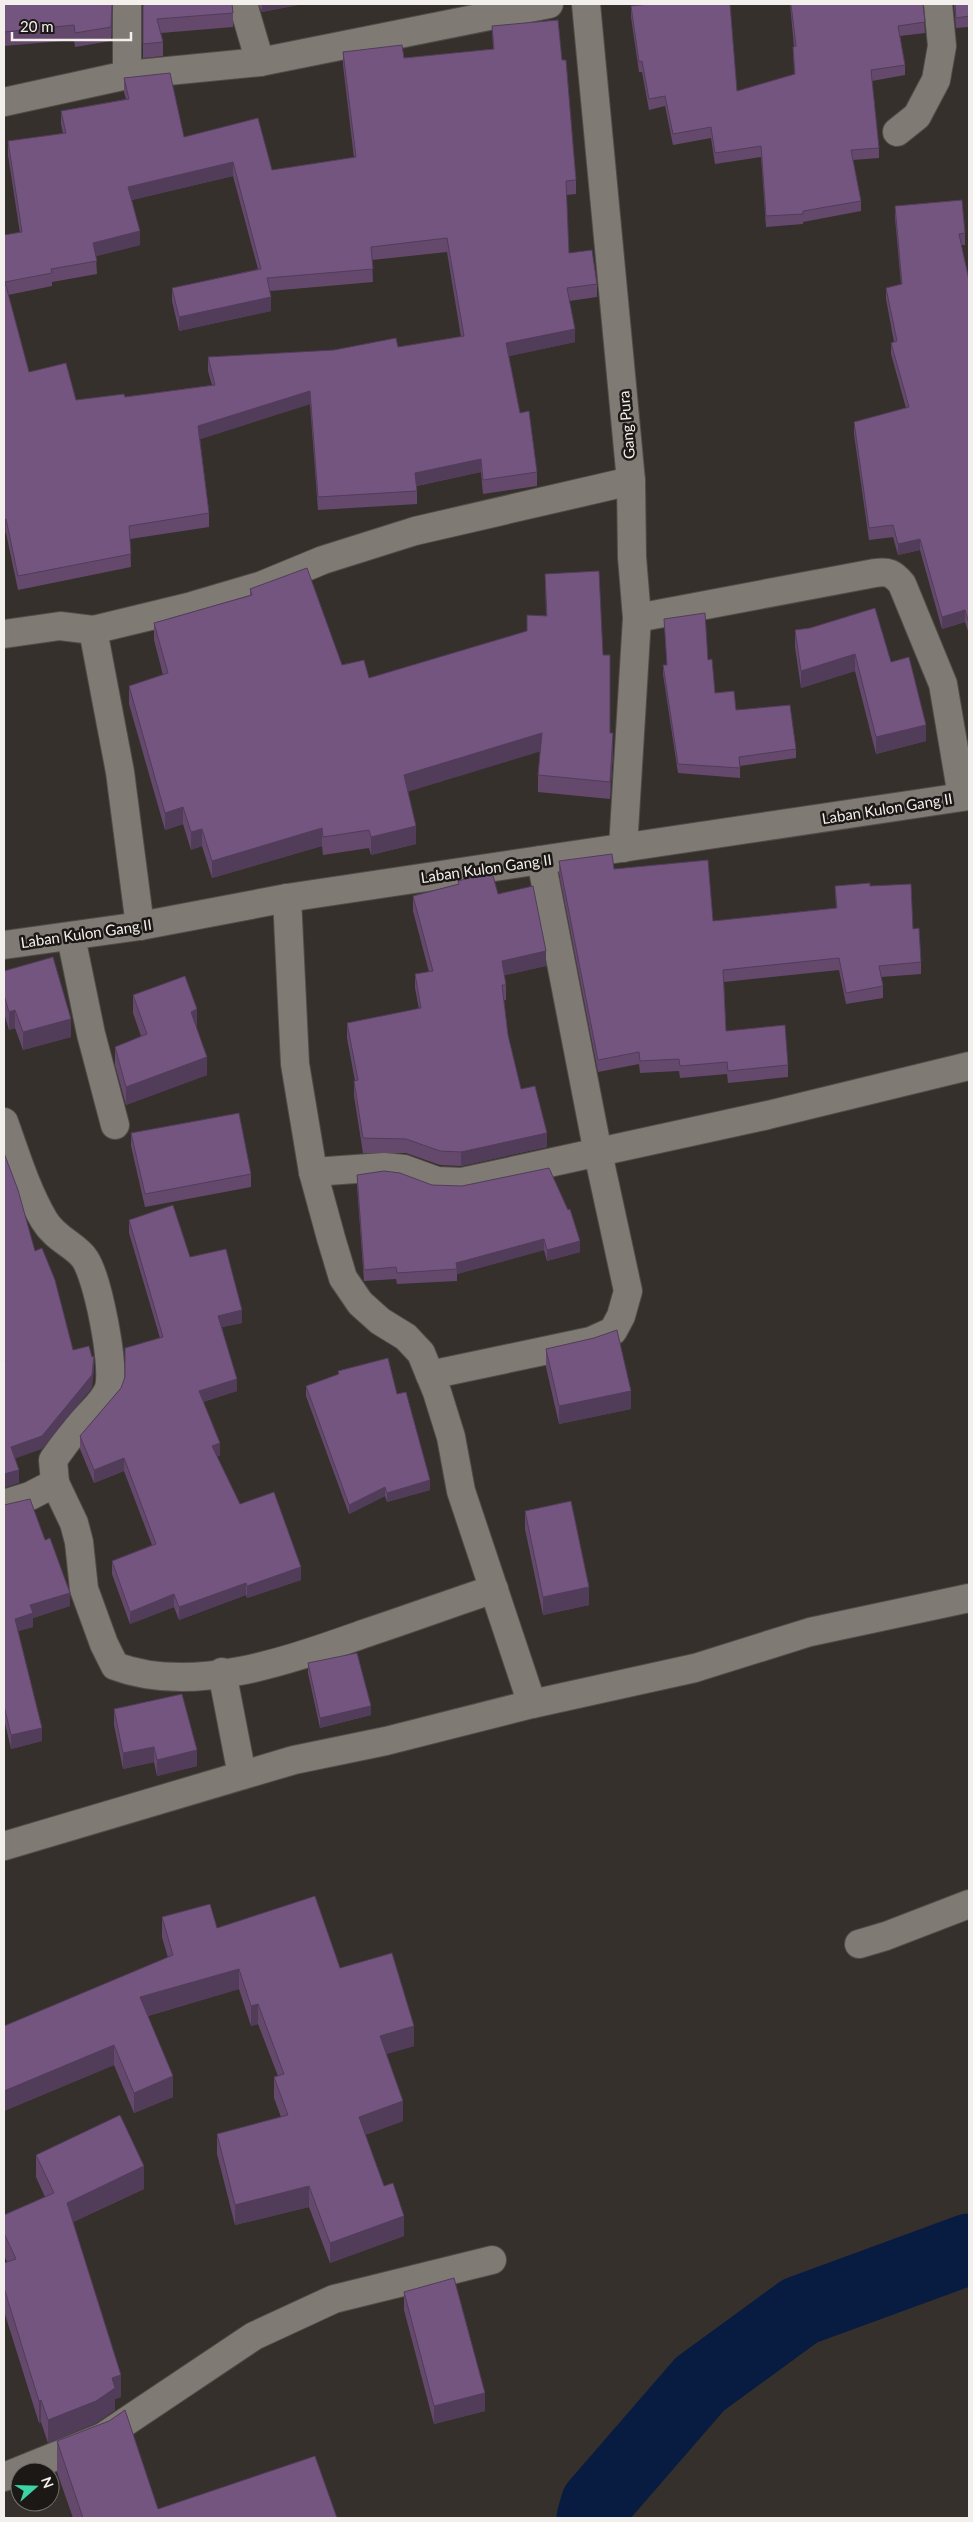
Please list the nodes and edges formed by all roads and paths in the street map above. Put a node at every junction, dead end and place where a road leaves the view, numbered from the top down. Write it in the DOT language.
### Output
graph roads {
  1 [pos="127,4"];
  2 [pos="243,4"];
  3 [pos="550,4"];
  4 [pos="586,4"];
  5 [pos="938,4"];
  6 [pos="260,62"];
  7 [pos="127,75"];
  8 [pos="4,102"];
  9 [pos="897,132"];
  10 [pos="631,481"];
  11 [pos="637,618"];
  12 [pos="92,630"];
  13 [pos="4,634"];
  14 [pos="966,796"];
  15 [pos="623,848"];
  16 [pos="542,860"];
  17 [pos="287,898"];
  18 [pos="140,926"];
  19 [pos="71,937"];
  20 [pos="4,945"];
  21 [pos="969,1066"];
  22 [pos="4,1122"];
  23 [pos="115,1125"];
  24 [pos="598,1153"];
  25 [pos="313,1172"];
  26 [pos="430,1375"];
  27 [pos="55,1483"];
  28 [pos="4,1504"];
  29 [pos="494,1589"];
  30 [pos="969,1598"];
  31 [pos="222,1672"];
  32 [pos="532,1704"];
  33 [pos="242,1775"];
  34 [pos="4,1846"];
  35 [pos="969,1904"];
  36 [pos="859,1944"];
  37 [pos="492,2260"];
  38 [pos="4,2477"];
  1 -- 7 [label="street"];
  2 -- 6 [label="street"];
  3 -- 6 [label="street"];
  4 -- 10 [label="street, Gang Pura"];
  5 -- 9 [label="street"];
  6 -- 7 [label="street"];
  7 -- 8 [label="street"];
  10 -- 11 [label="street, Gang Pura"];
  10 -- 12 [label="street"];
  11 -- 14 [label="street"];
  11 -- 15 [label="street, Gang Pura"];
  12 -- 13 [label="street"];
  12 -- 18 [label="street"];
  14 -- 15 [label="street, Laban Kulon Gang II"];
  15 -- 16 [label="street, Laban Kulon Gang II"];
  16 -- 17 [label="street, Laban Kulon Gang II"];
  16 -- 24 [label="street"];
  17 -- 18 [label="street, Laban Kulon Gang II"];
  17 -- 25 [label="street"];
  18 -- 19 [label="street, Laban Kulon Gang II"];
  19 -- 20 [label="street, Laban Kulon Gang II"];
  19 -- 23 [label="street"];
  21 -- 24 [label="street"];
  22 -- 27 [label="street"];
  24 -- 25 [label="street"];
  24 -- 26 [label="street"];
  25 -- 26 [label="street"];
  26 -- 29 [label="street"];
  27 -- 28 [label="street"];
  27 -- 31 [label="street"];
  29 -- 31 [label="street"];
  29 -- 32 [label="street"];
  30 -- 32 [label="street"];
  31 -- 33 [label="street"];
  32 -- 33 [label="street"];
  33 -- 34 [label="street"];
  35 -- 36 [label="street"];
  37 -- 38 [label="street"];
}
